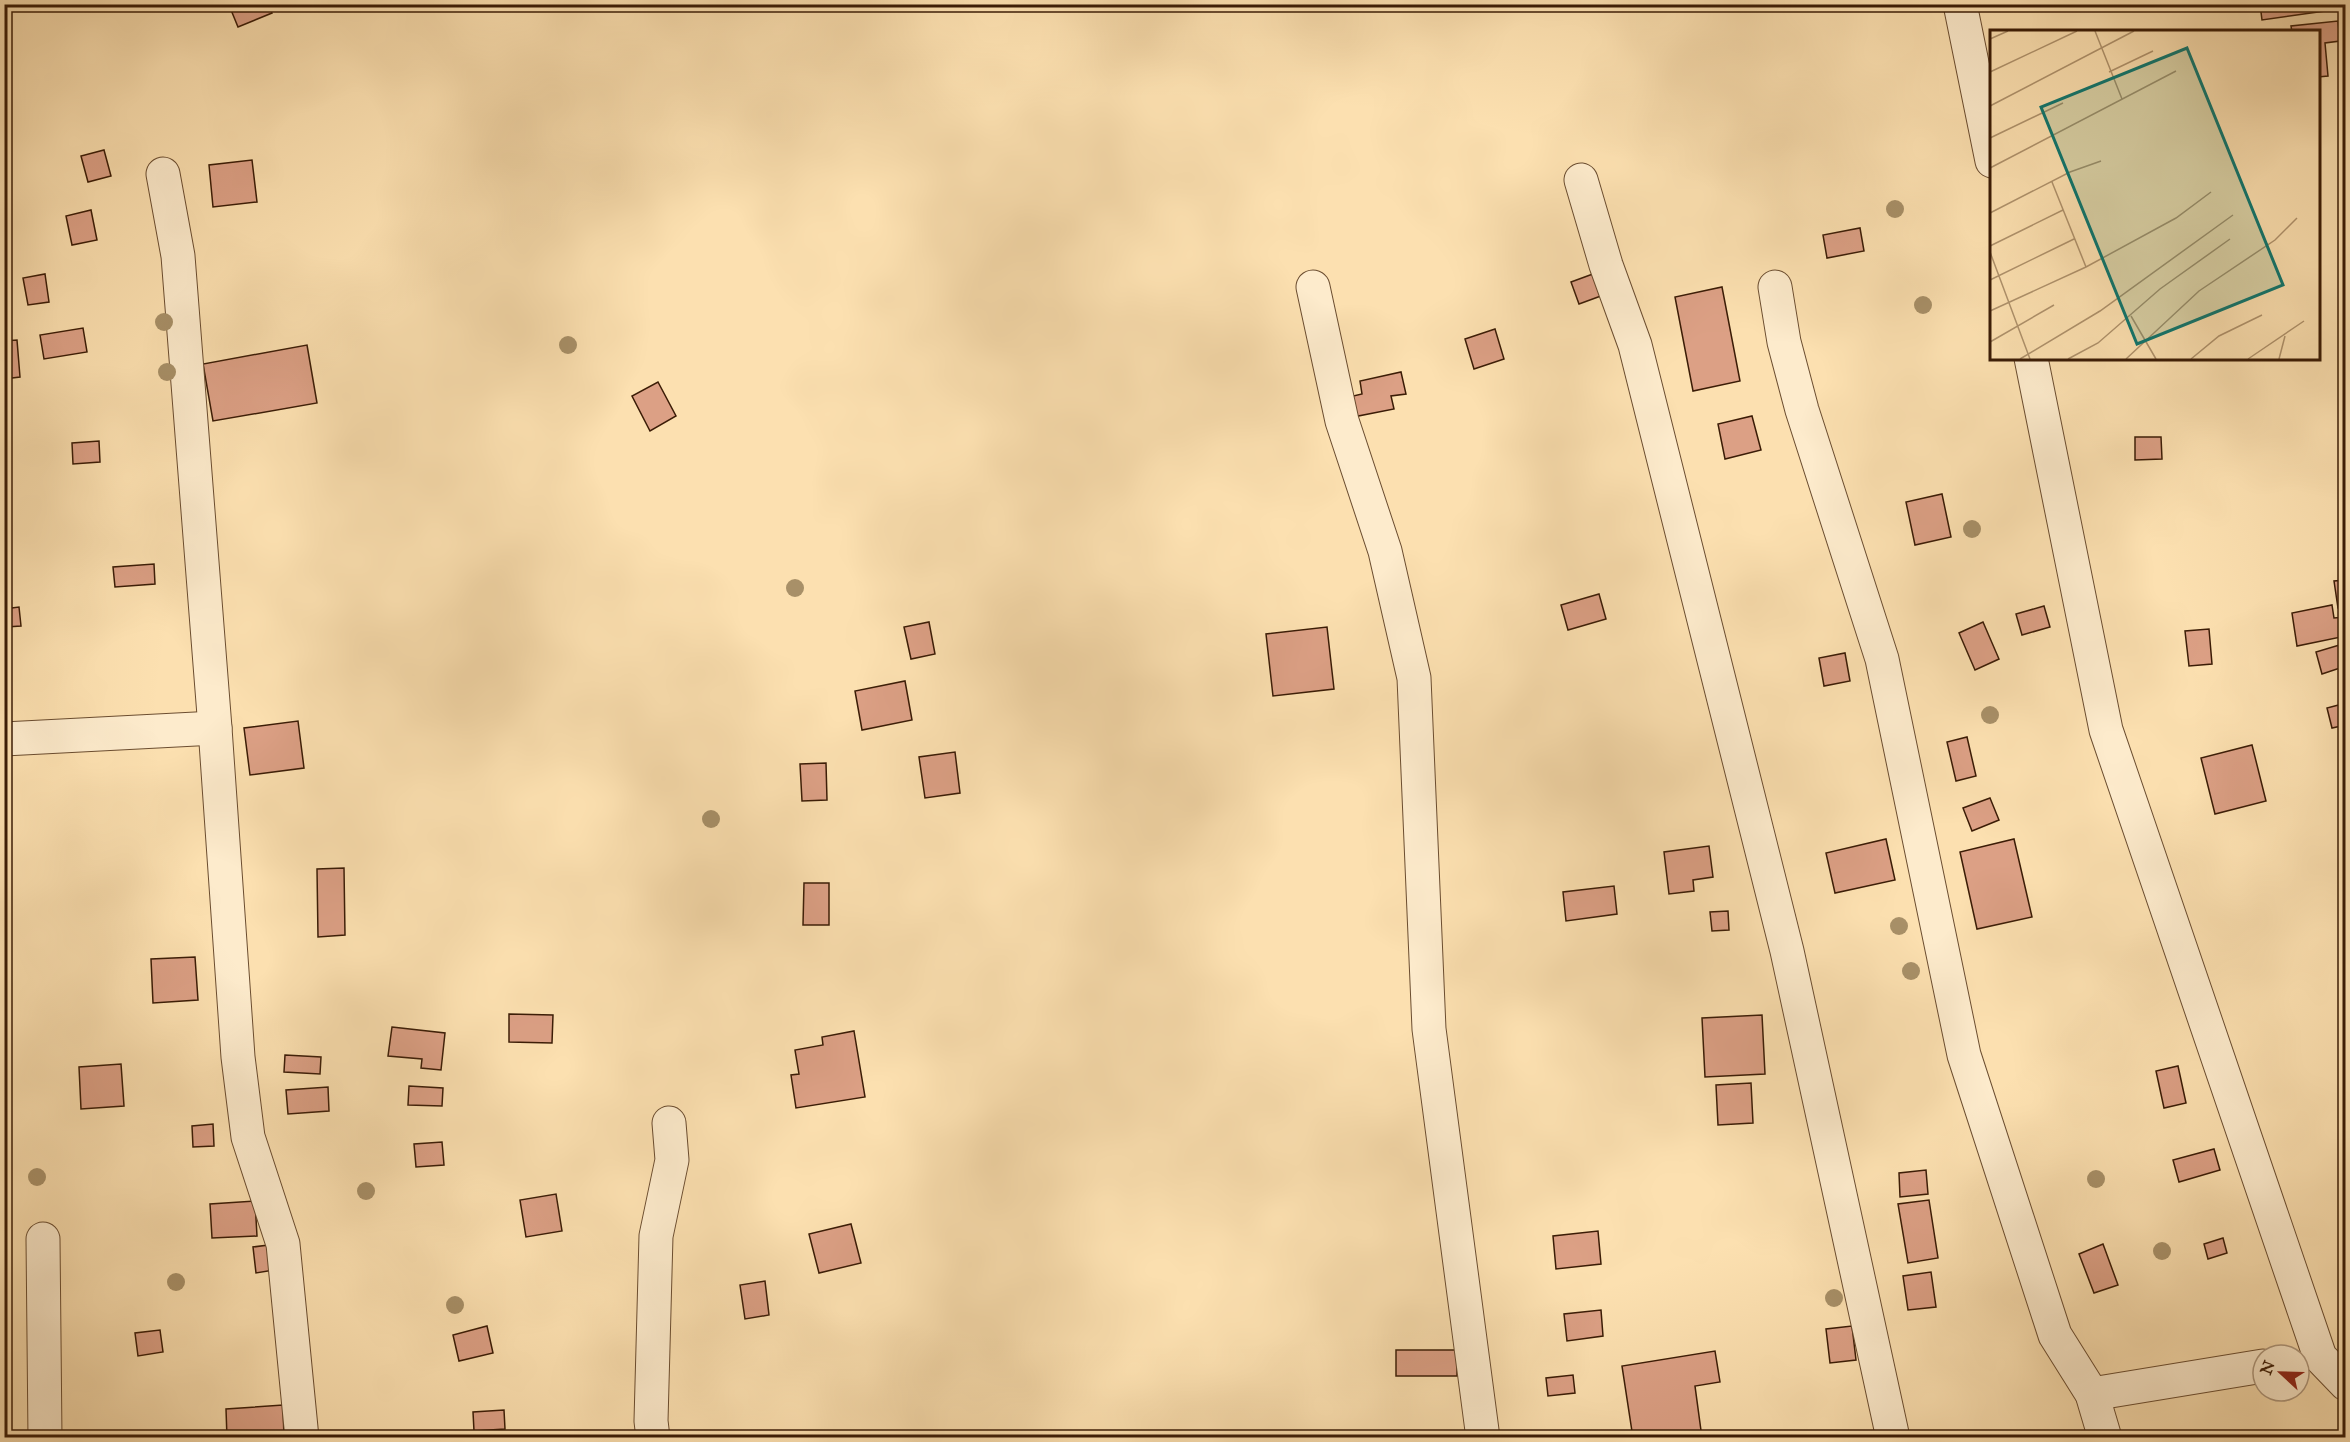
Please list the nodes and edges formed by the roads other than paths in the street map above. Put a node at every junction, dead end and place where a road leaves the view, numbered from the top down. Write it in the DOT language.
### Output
graph roads {
  1 [pos="1960,4"];
  2 [pos="1990,151"];
  3 [pos="163,174"];
  4 [pos="1581,180"];
  5 [pos="1313,287"];
  6 [pos="1775,287"];
  7 [pos="2031,360"];
  8 [pos="215,728"];
  9 [pos="4,739"];
  10 [pos="669,1123"];
  11 [pos="43,1239"];
  12 [pos="2322,1357"];
  13 [pos="2251,1368"];
  14 [pos="2346,1384"];
  15 [pos="2092,1394"];
  16 [pos="45,1437"];
  17 [pos="302,1437"];
  18 [pos="653,1437"];
  19 [pos="1483,1437"];
  20 [pos="1893,1437"];
  21 [pos="2105,1437"];
  1 -- 2 [label="street"];
  3 -- 8 [label="street"];
  4 -- 20 [label="street"];
  5 -- 19 [label="street"];
  6 -- 15 [label="street"];
  7 -- 12 [label="street"];
  8 -- 9 [label="street"];
  8 -- 17 [label="street"];
  10 -- 18 [label="street"];
  11 -- 16 [label="street"];
  12 -- 14 [label="street"];
  13 -- 15 [label="street"];
  15 -- 21 [label="street"];
}
